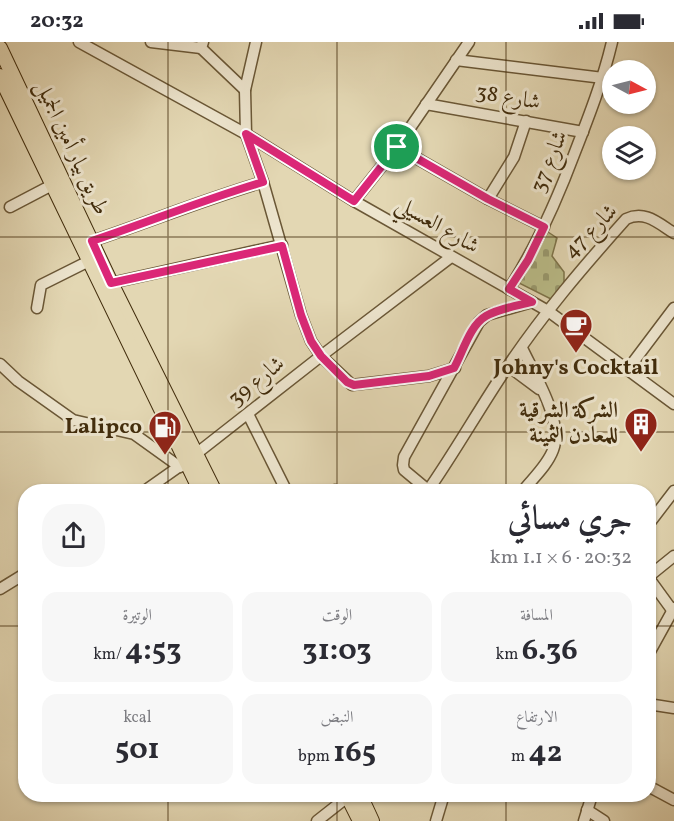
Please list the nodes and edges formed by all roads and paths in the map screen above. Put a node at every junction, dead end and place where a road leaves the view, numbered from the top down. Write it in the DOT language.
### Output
graph roads {
  1 [pos="79,42"];
  2 [pos="104,42"];
  3 [pos="151,42"];
  4 [pos="256,42"];
  5 [pos="469,42"];
  6 [pos="612,42"];
  7 [pos="1,45"];
  8 [pos="202,45"];
  9 [pos="98,52"];
  10 [pos="456,60"];
  11 [pos="608,60"];
  12 [pos="0,76"];
  13 [pos="602,78"];
  14 [pos="602,81"];
  15 [pos="245,90"];
  16 [pos="426,104"];
  17 [pos="526,121"];
  18 [pos="583,132"];
  19 [pos="246,134"];
  20 [pos="397,147"];
  21 [pos="263,182"];
  22 [pos="52,185"];
  23 [pos="488,199"];
  24 [pos="354,201"];
  25 [pos="10,207"];
  26 [pos="544,227"];
  27 [pos="674,232"];
  28 [pos="92,241"];
  29 [pos="282,246"];
  30 [pos="452,257"];
  31 [pos="89,261"];
  32 [pos="111,283"];
  33 [pos="509,289"];
  34 [pos="532,302"];
  35 [pos="38,308"];
  36 [pos="674,308"];
  37 [pos="548,311"];
  38 [pos="522,348"];
  39 [pos="321,356"];
  40 [pos="0,364"];
  41 [pos="508,366"];
  42 [pos="454,368"];
  43 [pos="628,369"];
  44 [pos="542,391"];
  45 [pos="674,404"];
  46 [pos="248,414"];
  47 [pos="188,461"];
  48 [pos="155,484"];
  49 [pos="198,484"];
  50 [pos="208,484"];
  51 [pos="283,484"];
  52 [pos="419,484"];
  53 [pos="432,484"];
  54 [pos="528,484"];
  55 [pos="674,491"];
  56 [pos="656,515"];
  57 [pos="674,556"];
  58 [pos="656,571"];
  59 [pos="18,578"];
  60 [pos="656,587"];
  61 [pos="0,589"];
  62 [pos="673,609"];
  63 [pos="656,640"];
  64 [pos="656,705"];
  65 [pos="674,708"];
  66 [pos="656,790"];
  67 [pos="674,800"];
  68 [pos="342,802"];
  69 [pos="353,802"];
  70 [pos="357,802"];
  71 [pos="442,802"];
  72 [pos="586,816"];
  73 [pos="317,821"];
  74 [pos="360,821"];
  75 [pos="372,821"];
  76 [pos="436,821"];
  77 [pos="604,821"];
  1 -- 9 [label="street, شارع العسيلي"];
  2 -- 9 [label="street"];
  3 -- 8 [label="street"];
  4 -- 15 [label="street"];
  5 -- 10 [label="street"];
  6 -- 11 [label="street, شارع 37"];
  7 -- 28 [label="main road, طريق بيار أمين الجميل"];
  8 -- 15 [label="street"];
  9 -- 19 [label="street, شارع العسيلي"];
  10 -- 13 [label="street"];
  10 -- 16 [label="street"];
  12 -- 22 [label="main road, طريق بيار أمين الجميل"];
  14 -- 18 [label="street, شارع 37"];
  15 -- 19 [label="street"];
  16 -- 17 [label="street, شارع 38"];
  16 -- 20 [label="street"];
  17 -- 18 [label="street, شارع 38"];
  17 -- 23 [label="street"];
  18 -- 26 [label="street, شارع 37"];
  19 -- 21 [label="street"];
  19 -- 24 [label="street, شارع العسيلي"];
  20 -- 23 [label="street"];
  20 -- 24 [label="street"];
  21 -- 28 [label="street"];
  21 -- 29 [label="street"];
  22 -- 25 [label="street"];
  22 -- 31 [label="main road, طريق بيار أمين الجميل"];
  23 -- 26 [label="street"];
  24 -- 30 [label="street, شارع العسيلي"];
  26 -- 33 [label="street, شارع 37"];
  27 -- 37 [label="street, شارع 47"];
  28 -- 32 [label="main road, طريق بيار أمين الجميل"];
  29 -- 32 [label="street"];
  29 -- 39 [label="street"];
  30 -- 33 [label="street, شارع العسيلي"];
  30 -- 39 [label="street, شارع 39"];
  31 -- 35 [label="street"];
  31 -- 47 [label="main road, طريق بيار أمين الجميل"];
  32 -- 47 [label="main road, طريق بيار أمين الجميل"];
  33 -- 34 [label="street, شارع العسيلي"];
  34 -- 37 [label="street, شارع العسيلي"];
  34 -- 42 [label="street"];
  36 -- 43 [label="street"];
  37 -- 38 [label="street, شارع 47"];
  37 -- 43 [label="street, شارع العسيلي"];
  38 -- 41 [label="street, شارع 47"];
  38 -- 44 [label="street"];
  39 -- 42 [label="street"];
  39 -- 46 [label="street, شارع 39"];
  40 -- 47 [label="street"];
  41 -- 44 [label="street"];
  41 -- 53 [label="street, شارع 47"];
  42 -- 52 [label="street"];
  43 -- 45 [label="street, شارع العسيلي"];
  44 -- 54 [label="street"];
  46 -- 47 [label="street, شارع 39"];
  46 -- 51 [label="street"];
  47 -- 48 [label="street, شارع 39"];
  47 -- 49 [label="main road, طريق بيار أمين الجميل"];
  47 -- 50 [label="main road, طريق بيار أمين الجميل"];
  55 -- 56 [label="street"];
  57 -- 58 [label="street"];
  59 -- 61 [label="street"];
  60 -- 62 [label="street"];
  62 -- 63 [label="street"];
  64 -- 65 [label="street"];
  66 -- 67 [label="street"];
  68 -- 73 [label="street"];
  69 -- 74 [label="main road"];
  70 -- 75 [label="main road"];
  71 -- 76 [label="street"];
  72 -- 77 [label="street"];
}
